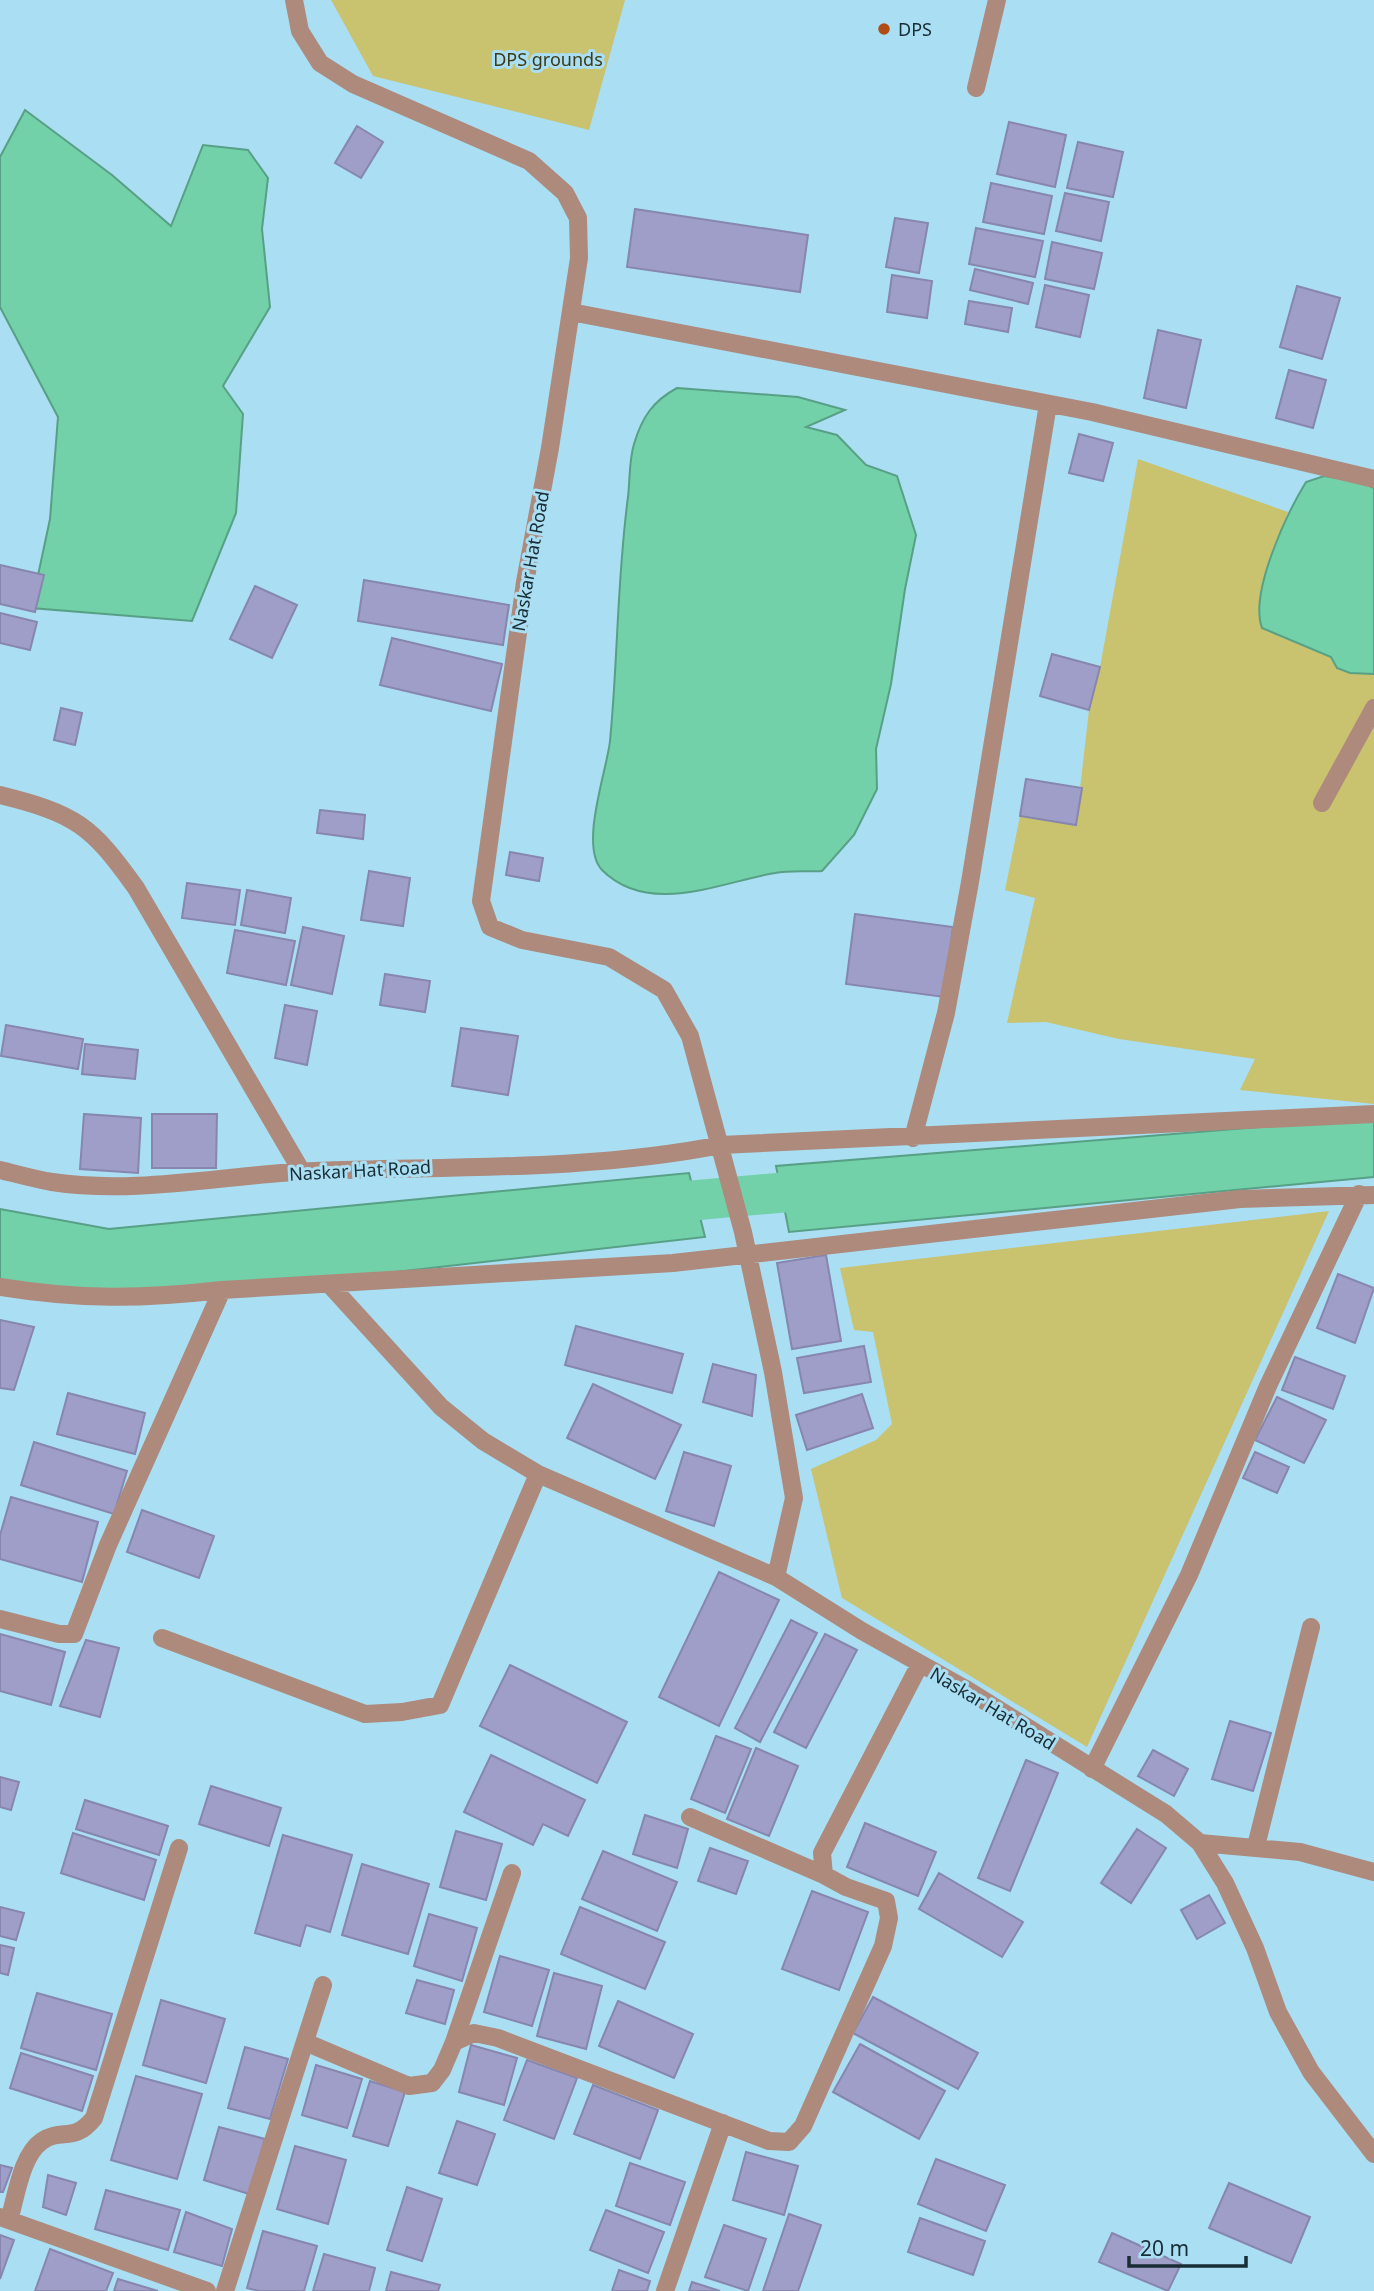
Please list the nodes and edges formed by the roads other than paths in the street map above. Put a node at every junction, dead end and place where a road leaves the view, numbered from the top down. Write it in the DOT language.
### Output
graph roads {
  1 [pos="295,0"];
  2 [pos="997,0"];
  3 [pos="976,88"];
  4 [pos="571,312"];
  5 [pos="1048,404"];
  6 [pos="1374,479"];
  7 [pos="1374,708"];
  8 [pos="0,795"];
  9 [pos="1322,803"];
  10 [pos="1374,1114"];
  11 [pos="913,1138"];
  12 [pos="721,1145"];
  13 [pos="0,1170"];
  14 [pos="302,1172"];
  15 [pos="1366,1194"];
  16 [pos="747,1254"];
  17 [pos="329,1284"];
  18 [pos="0,1287"];
  19 [pos="222,1290"];
  20 [pos="538,1474"];
  21 [pos="776,1577"];
  22 [pos="0,1619"];
  23 [pos="1311,1627"];
  24 [pos="162,1638"];
  25 [pos="920,1664"];
  26 [pos="1092,1769"];
  27 [pos="690,1817"];
  28 [pos="1200,1843"];
  29 [pos="1255,1846"];
  30 [pos="179,1847"];
  31 [pos="1374,1872"];
  32 [pos="512,1873"];
  33 [pos="824,1875"];
  34 [pos="323,1985"];
  35 [pos="305,2042"];
  36 [pos="454,2042"];
  37 [pos="723,2123"];
  38 [pos="1374,2154"];
  39 [pos="5,2219"];
  40 [pos="207,2291"];
  41 [pos="225,2291"];
  42 [pos="665,2291"];
  1 -- 4 [label="street, Naskar Hat Road"];
  2 -- 3 [label="street"];
  4 -- 5 [label="street"];
  4 -- 12 [label="street, Naskar Hat Road"];
  5 -- 6 [label="street"];
  5 -- 11 [label="street"];
  7 -- 9 [label="street"];
  8 -- 14 [label="street"];
  10 -- 11 [label="street"];
  11 -- 12 [label="street"];
  12 -- 14 [label="street, Naskar Hat Road"];
  12 -- 16 [label="street, Naskar Hat Road"];
  13 -- 14 [label="street, Naskar Hat Road"];
  15 -- 16 [label="street"];
  15 -- 26 [label="street"];
  16 -- 17 [label="street"];
  16 -- 21 [label="street"];
  17 -- 19 [label="street"];
  17 -- 20 [label="street, Naskar Hat Road"];
  18 -- 19 [label="street"];
  19 -- 22 [label="street"];
  20 -- 21 [label="street, Naskar Hat Road"];
  20 -- 24 [label="street"];
  21 -- 25 [label="street, Naskar Hat Road"];
  23 -- 29 [label="street"];
  25 -- 26 [label="street, Naskar Hat Road"];
  25 -- 33 [label="street"];
  26 -- 28 [label="street, Naskar Hat Road"];
  27 -- 33 [label="street"];
  28 -- 29 [label="street"];
  28 -- 38 [label="street, Naskar Hat Road"];
  29 -- 31 [label="street"];
  30 -- 39 [label="street"];
  32 -- 36 [label="street"];
  33 -- 37 [label="street"];
  34 -- 35 [label="street"];
  35 -- 36 [label="street"];
  35 -- 41 [label="street"];
  36 -- 37 [label="street"];
  37 -- 42 [label="street"];
  39 -- 40 [label="street"];
}
